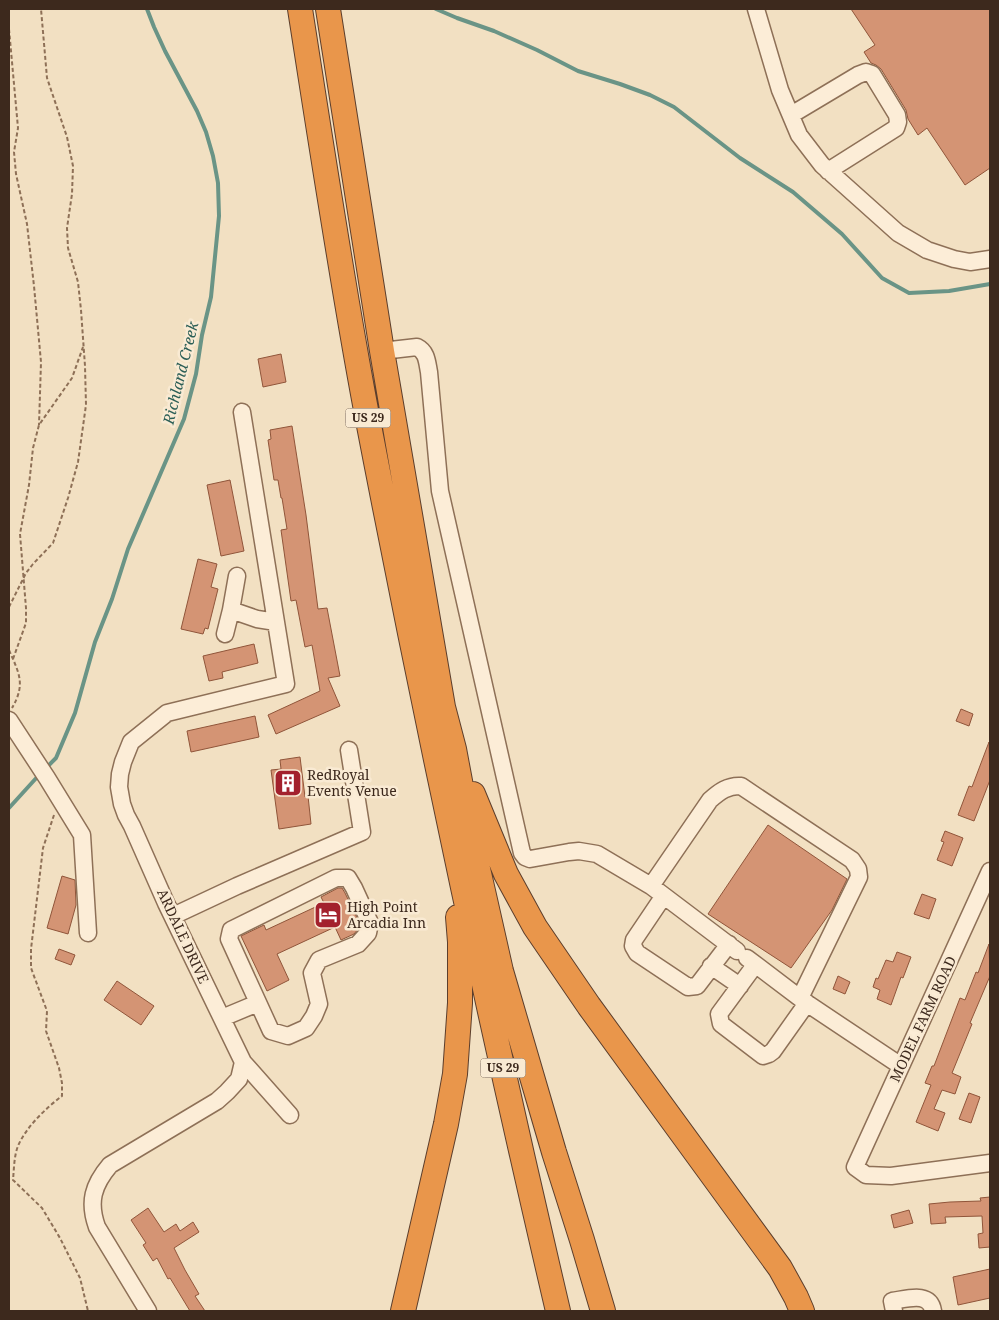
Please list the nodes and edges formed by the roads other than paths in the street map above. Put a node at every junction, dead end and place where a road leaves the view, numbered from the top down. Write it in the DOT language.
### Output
graph roads {
  1 [pos="300,9"];
  2 [pos="328,9"];
  3 [pos="756,9"];
  4 [pos="790,115"];
  5 [pos="828,171"];
  6 [pos="990,260"];
  7 [pos="382,351"];
  8 [pos="242,412"];
  9 [pos="237,576"];
  10 [pos="231,610"];
  11 [pos="276,622"];
  12 [pos="225,634"];
  13 [pos="9,720"];
  14 [pos="454,749"];
  15 [pos="349,750"];
  16 [pos="449,824"];
  17 [pos="990,871"];
  18 [pos="657,892"];
  19 [pos="173,916"];
  20 [pos="88,933"];
  21 [pos="742,954"];
  22 [pos="711,966"];
  23 [pos="740,986"];
  24 [pos="804,1001"];
  25 [pos="258,1003"];
  26 [pos="222,1018"];
  27 [pos="242,1062"];
  28 [pos="901,1066"];
  29 [pos="290,1114"];
  30 [pos="990,1163"];
  31 [pos="148,1311"];
  32 [pos="403,1311"];
  33 [pos="558,1311"];
  34 [pos="603,1311"];
  35 [pos="802,1311"];
  36 [pos="894,1311"];
  37 [pos="933,1311"];
  1 -- 16 [label="highway, US 29"];
  2 -- 7 [label="highway, US 29"];
  3 -- 4 [label="street"];
  4 -- 5 [label="street"];
  4 -- 5 [label="street"];
  5 -- 6 [label="street"];
  7 -- 14 [label="highway, US 29"];
  7 -- 18 [label="street"];
  8 -- 11 [label="street"];
  9 -- 10 [label="street"];
  10 -- 11 [label="street"];
  10 -- 12 [label="street"];
  11 -- 19 [label="street, ARDALE DRIVE"];
  13 -- 20 [label="street"];
  14 -- 34 [label="highway, US 29"];
  14 -- 35 [label="highway"];
  15 -- 19 [label="street"];
  16 -- 32 [label="highway"];
  16 -- 33 [label="highway, US 29"];
  17 -- 28 [label="street, MODEL FARM ROAD"];
  18 -- 21 [label="street"];
  18 -- 22 [label="street"];
  18 -- 24 [label="street"];
  19 -- 26 [label="street, ARDALE DRIVE"];
  21 -- 22 [label="street"];
  21 -- 23 [label="street"];
  21 -- 24 [label="street"];
  22 -- 23 [label="street"];
  23 -- 24 [label="street"];
  24 -- 28 [label="street"];
  25 -- 25 [label="street"];
  25 -- 26 [label="street"];
  26 -- 27 [label="street, ARDALE DRIVE"];
  27 -- 29 [label="street, ARDALE DRIVE"];
  27 -- 31 [label="street"];
  28 -- 30 [label="street, MODEL FARM ROAD"];
  36 -- 37 [label="street"];
}
